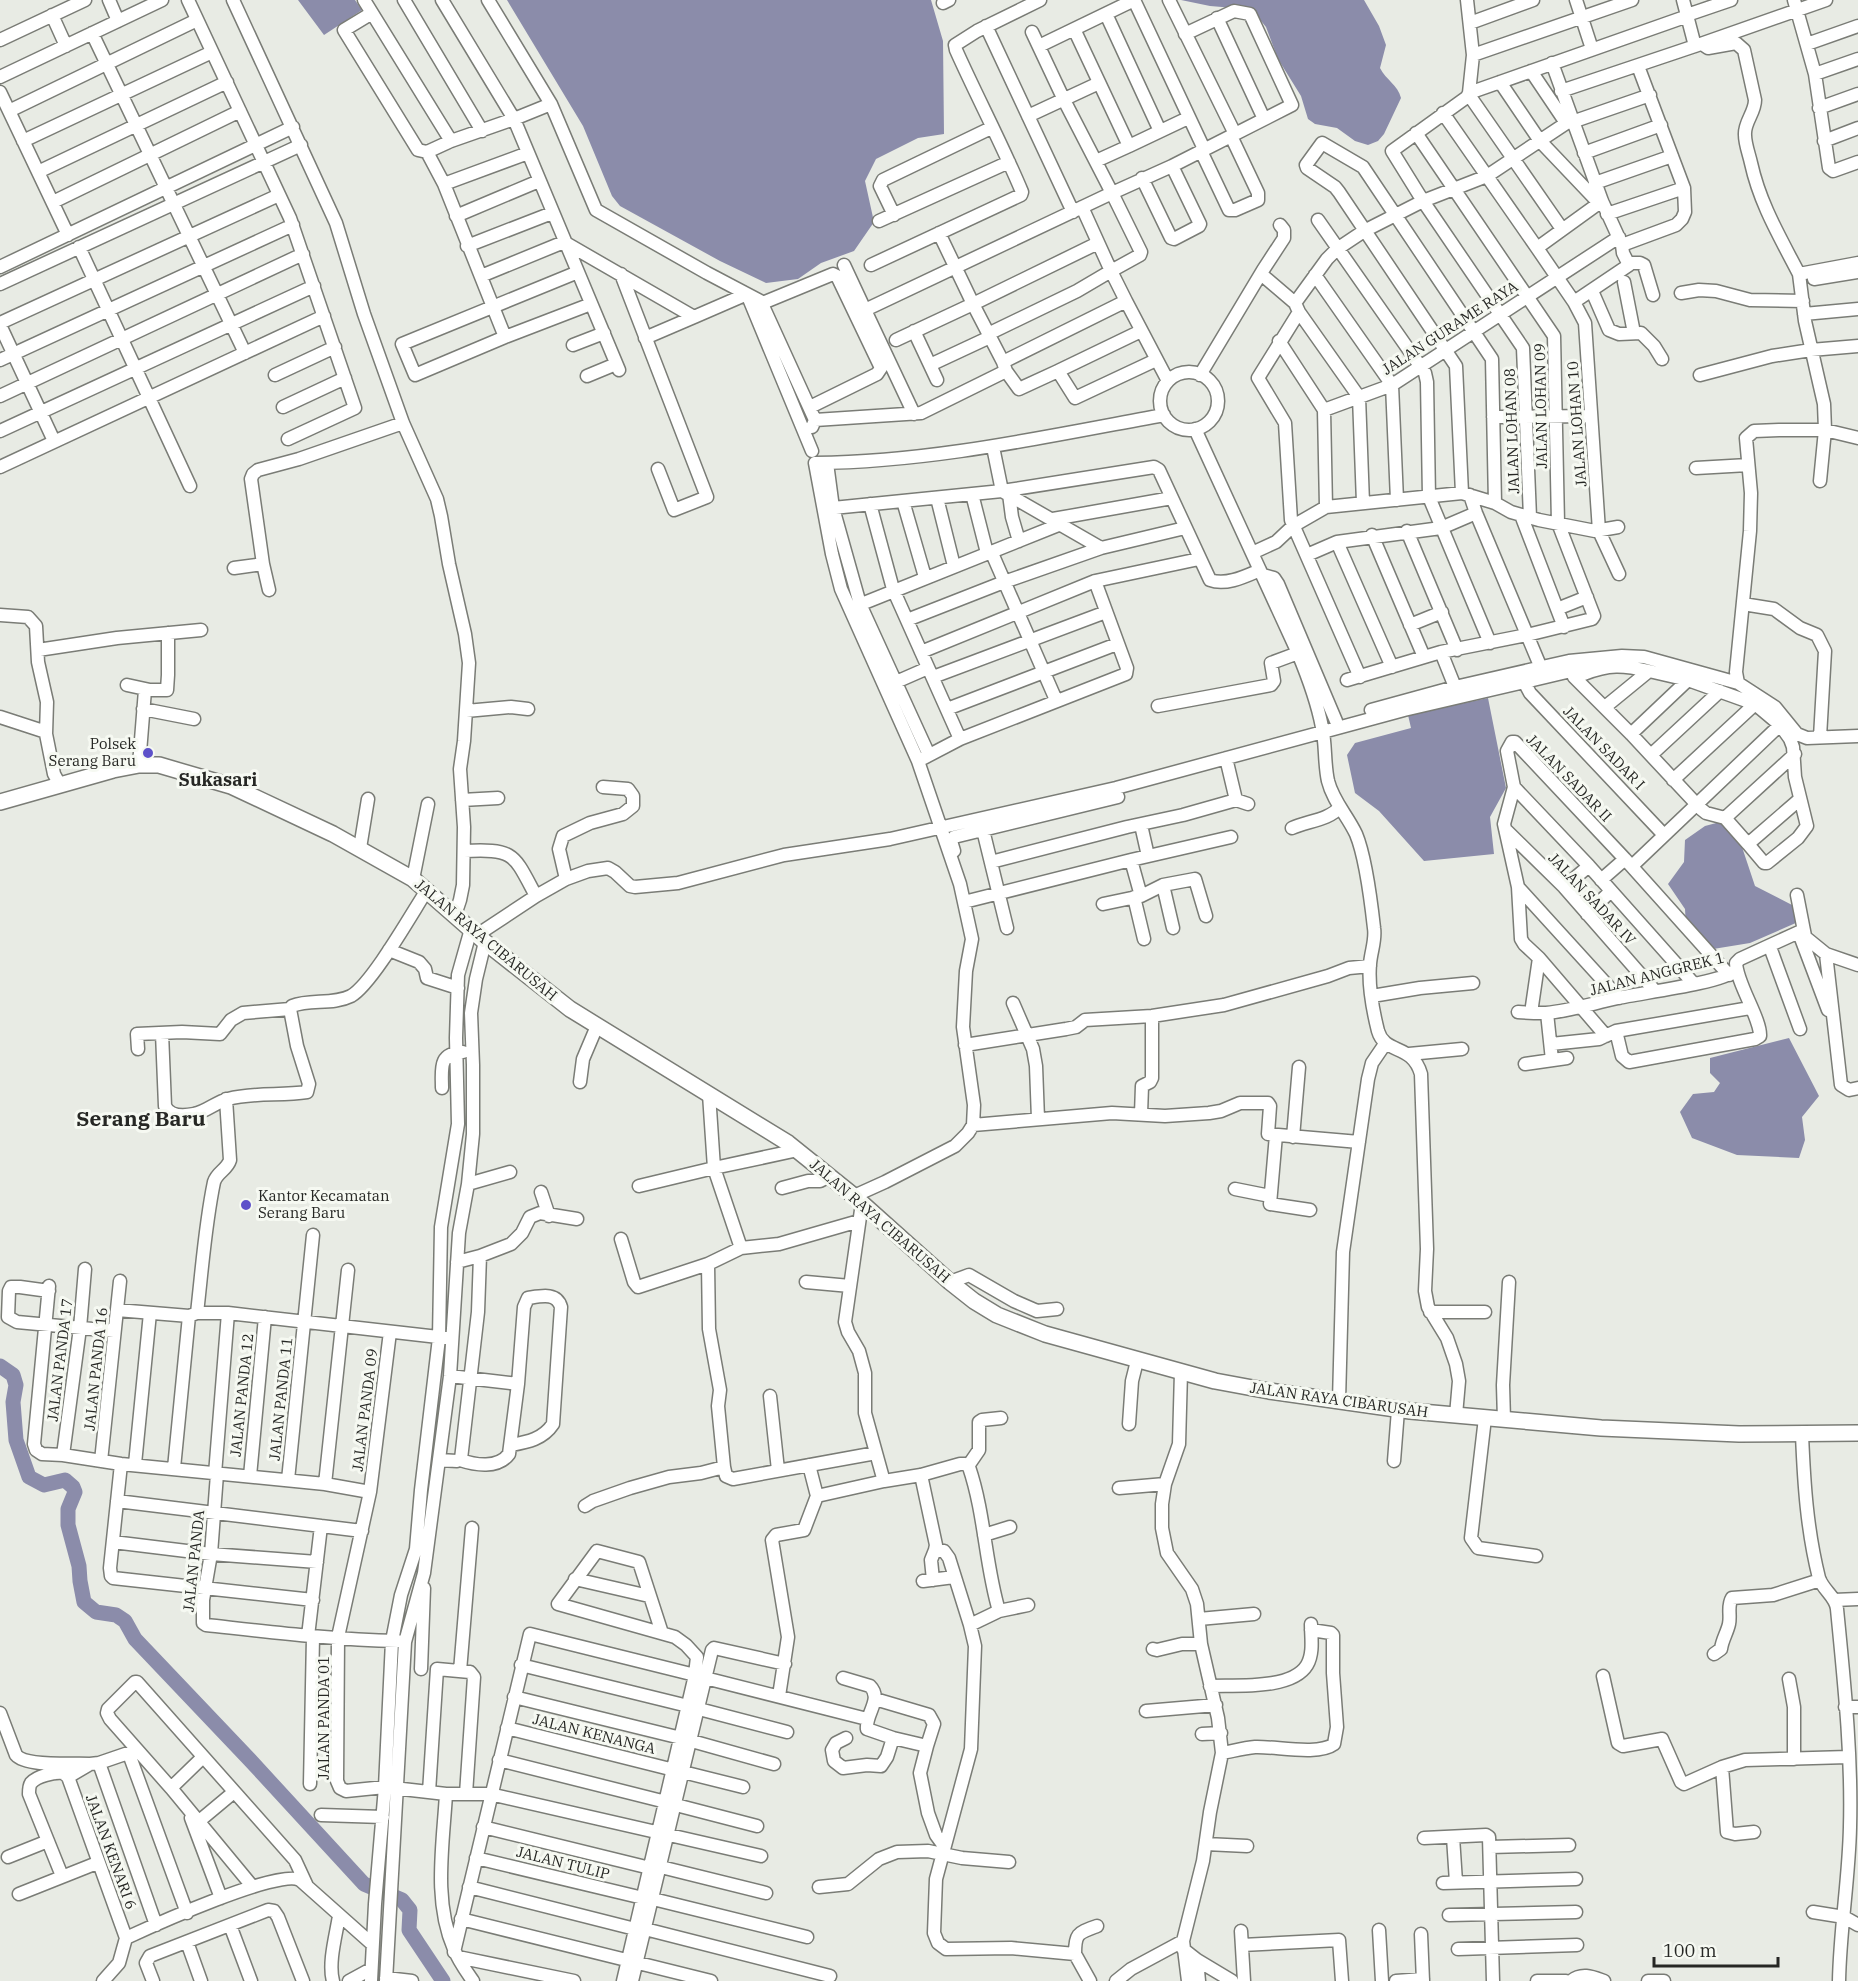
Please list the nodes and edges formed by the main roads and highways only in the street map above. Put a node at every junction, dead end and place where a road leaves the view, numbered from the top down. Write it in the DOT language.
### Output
graph roads {
  1 [pos="0,802"];
  2 [pos="1858,1433"];
  1 -- 2 [label="main road, JALAN RAYA CIBARUSAH"];
}
